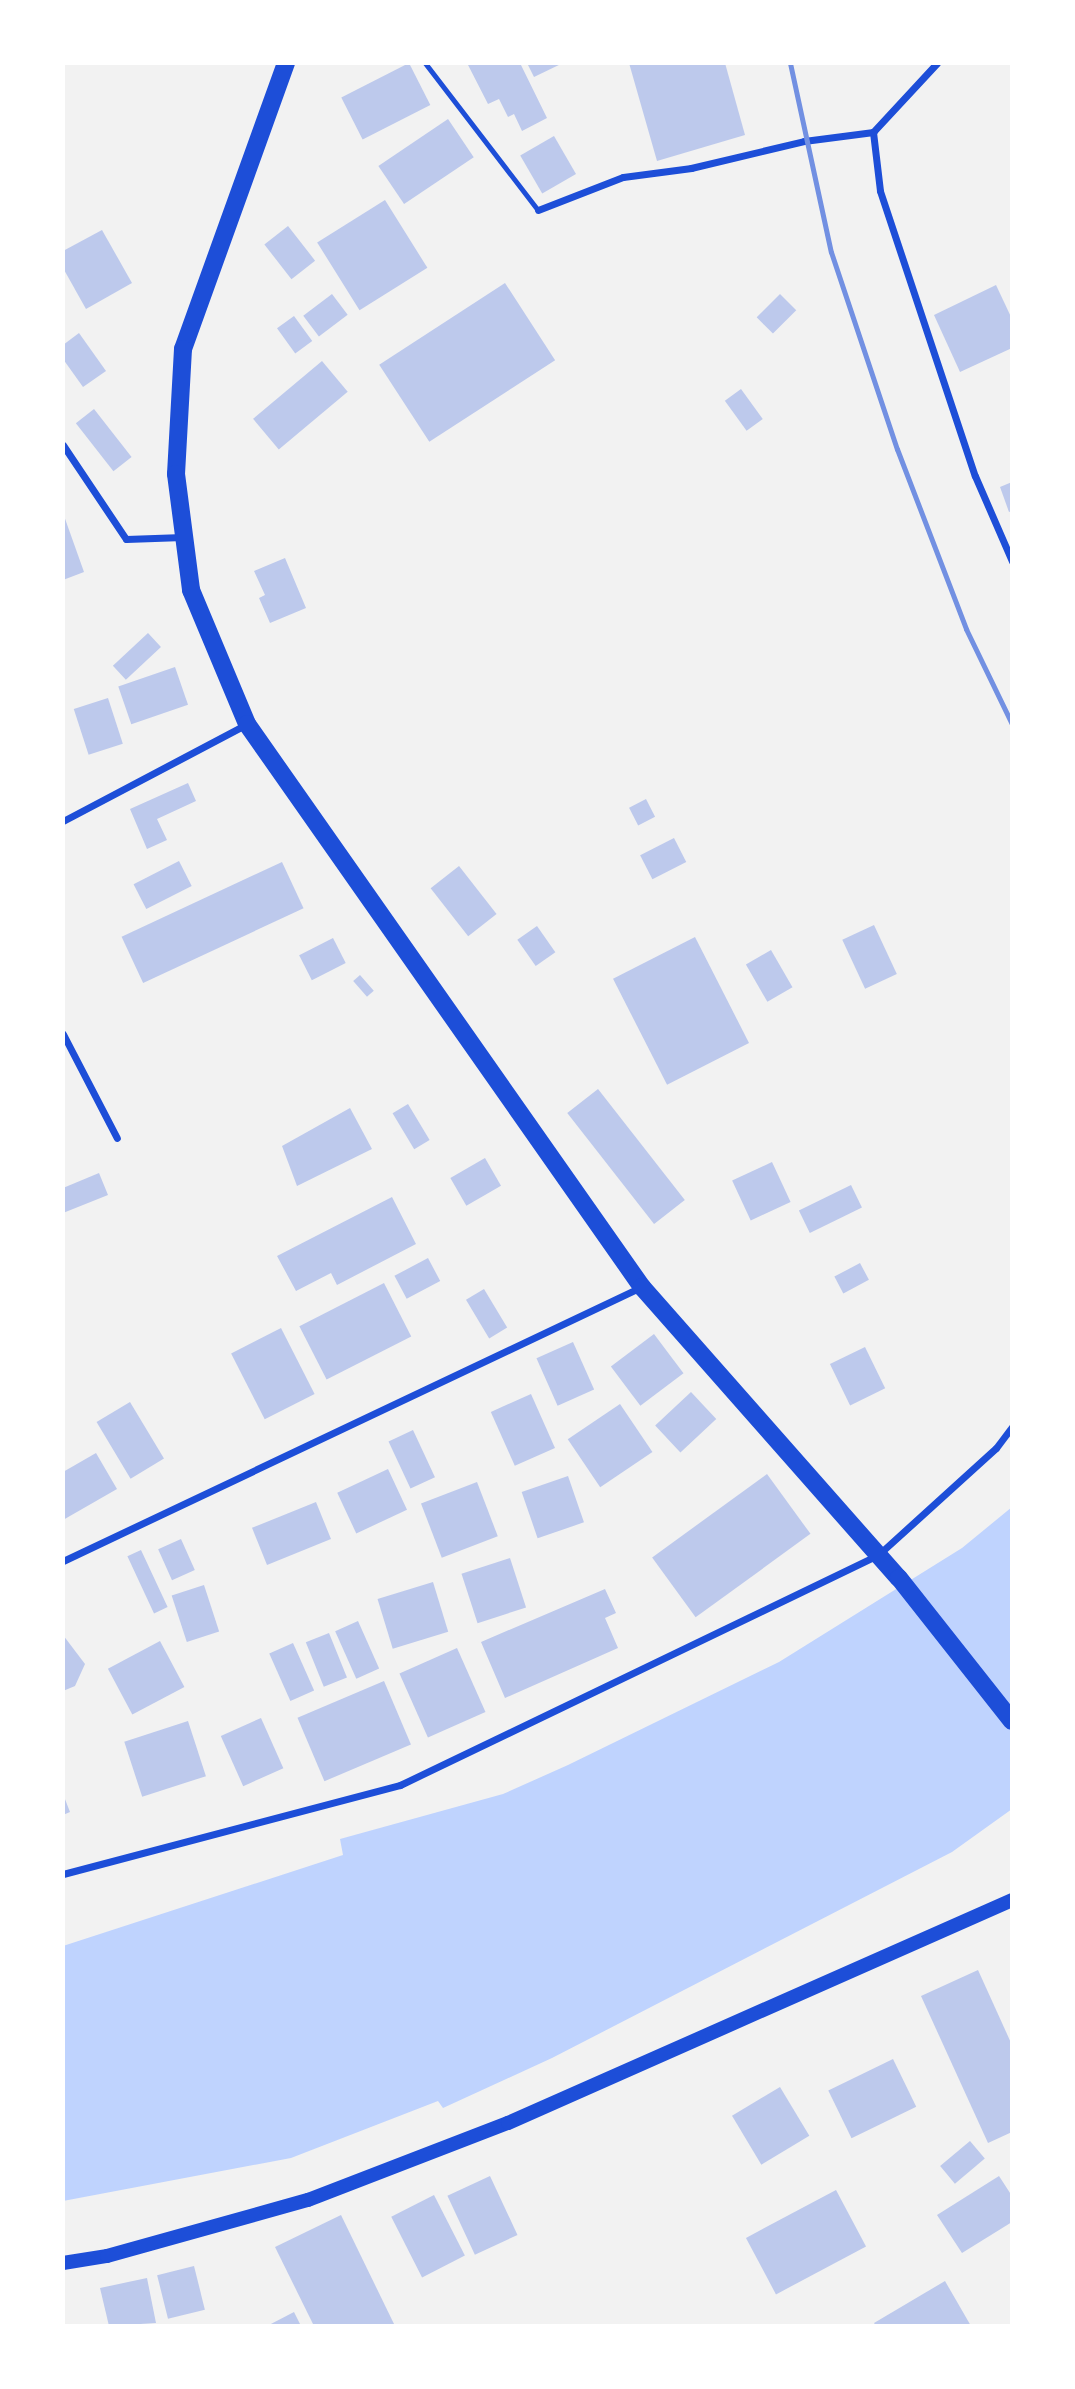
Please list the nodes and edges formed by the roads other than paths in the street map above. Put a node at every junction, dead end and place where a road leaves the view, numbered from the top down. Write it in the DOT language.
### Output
graph roads {
  1 [pos="286,63"];
  2 [pos="425,63"];
  3 [pos="937,63"];
  4 [pos="873,132"];
  5 [pos="538,210"];
  6 [pos="63,445"];
  7 [pos="183,537"];
  8 [pos="1012,561"];
  9 [pos="247,724"];
  10 [pos="63,821"];
  11 [pos="63,1034"];
  12 [pos="117,1138"];
  13 [pos="642,1286"];
  14 [pos="1012,1427"];
  15 [pos="878,1555"];
  16 [pos="63,1561"];
  17 [pos="1012,1721"];
  18 [pos="63,1874"];
  19 [pos="1012,1900"];
  20 [pos="63,2263"];
  1 -- 7 [label="main road"];
  2 -- 5 [label="lane"];
  3 -- 4 [label="street"];
  4 -- 5 [label="street"];
  4 -- 8 [label="street"];
  6 -- 7 [label="street"];
  7 -- 9 [label="main road"];
  9 -- 10 [label="street"];
  9 -- 13 [label="main road"];
  11 -- 12 [label="street"];
  13 -- 15 [label="main road"];
  13 -- 16 [label="street"];
  14 -- 15 [label="street"];
  15 -- 17 [label="main road"];
  15 -- 18 [label="street"];
  19 -- 20 [label="main road"];
}
